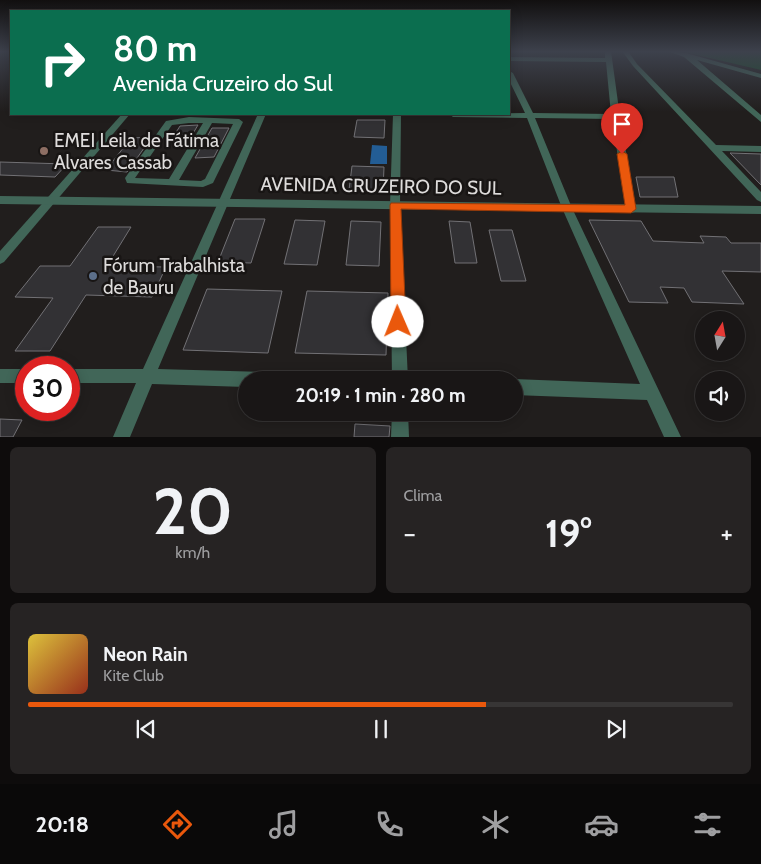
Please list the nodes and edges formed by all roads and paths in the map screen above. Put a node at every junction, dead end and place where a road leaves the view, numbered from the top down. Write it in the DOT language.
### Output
graph roads {
  1 [pos="610,71"];
  2 [pos="641,71"];
  3 [pos="705,71"];
  4 [pos="745,71"];
  5 [pos="510,75"];
  6 [pos="761,76"];
  7 [pos="125,115"];
  8 [pos="262,115"];
  9 [pos="397,115"];
  10 [pos="510,115"];
  11 [pos="530,115"];
  12 [pos="192,117"];
  13 [pos="616,117"];
  14 [pos="761,119"];
  15 [pos="209,121"];
  16 [pos="712,148"];
  17 [pos="761,149"];
  18 [pos="172,183"];
  19 [pos="761,198"];
  20 [pos="0,200"];
  21 [pos="52,200"];
  22 [pos="222,203"];
  23 [pos="395,205"];
  24 [pos="566,208"];
  25 [pos="631,209"];
  26 [pos="761,210"];
  27 [pos="0,259"];
  28 [pos="400,371"];
  29 [pos="0,376"];
  30 [pos="15,376"];
  31 [pos="80,376"];
  32 [pos="147,376"];
  33 [pos="238,379"];
  34 [pos="523,387"];
  35 [pos="653,392"];
  36 [pos="400,421"];
  37 [pos="121,436"];
  38 [pos="400,436"];
  39 [pos="673,436"];
  1 -- 13 [label="street"];
  2 -- 16 [label="street"];
  3 -- 14 [label="street"];
  4 -- 6 [label="street"];
  5 -- 11 [label="street"];
  7 -- 21 [label="street"];
  8 -- 22 [label="street"];
  9 -- 23 [label="street"];
  10 -- 11 [label="street"];
  11 -- 13 [label="street"];
  11 -- 24 [label="street"];
  12 -- 15 [label="street"];
  12 -- 18 [label="street"];
  13 -- 25 [label="street"];
  15 -- 18 [label="street"];
  15 -- 18 [label="street"];
  16 -- 17 [label="street"];
  16 -- 19 [label="street"];
  20 -- 21 [label="street, AVENIDA CRUZEIRO DO SUL"];
  21 -- 22 [label="street, AVENIDA CRUZEIRO DO SUL"];
  21 -- 27 [label="street"];
  22 -- 23 [label="street, AVENIDA CRUZEIRO DO SUL"];
  22 -- 32 [label="street"];
  23 -- 24 [label="street, AVENIDA CRUZEIRO DO SUL"];
  23 -- 28 [label="street"];
  24 -- 25 [label="street, AVENIDA CRUZEIRO DO SUL"];
  24 -- 35 [label="street"];
  25 -- 26 [label="street, AVENIDA CRUZEIRO DO SUL"];
  29 -- 30 [label="street"];
  31 -- 32 [label="street"];
  32 -- 33 [label="street"];
  32 -- 37 [label="street"];
  34 -- 35 [label="street"];
  35 -- 39 [label="street"];
  36 -- 38 [label="street"];
}
